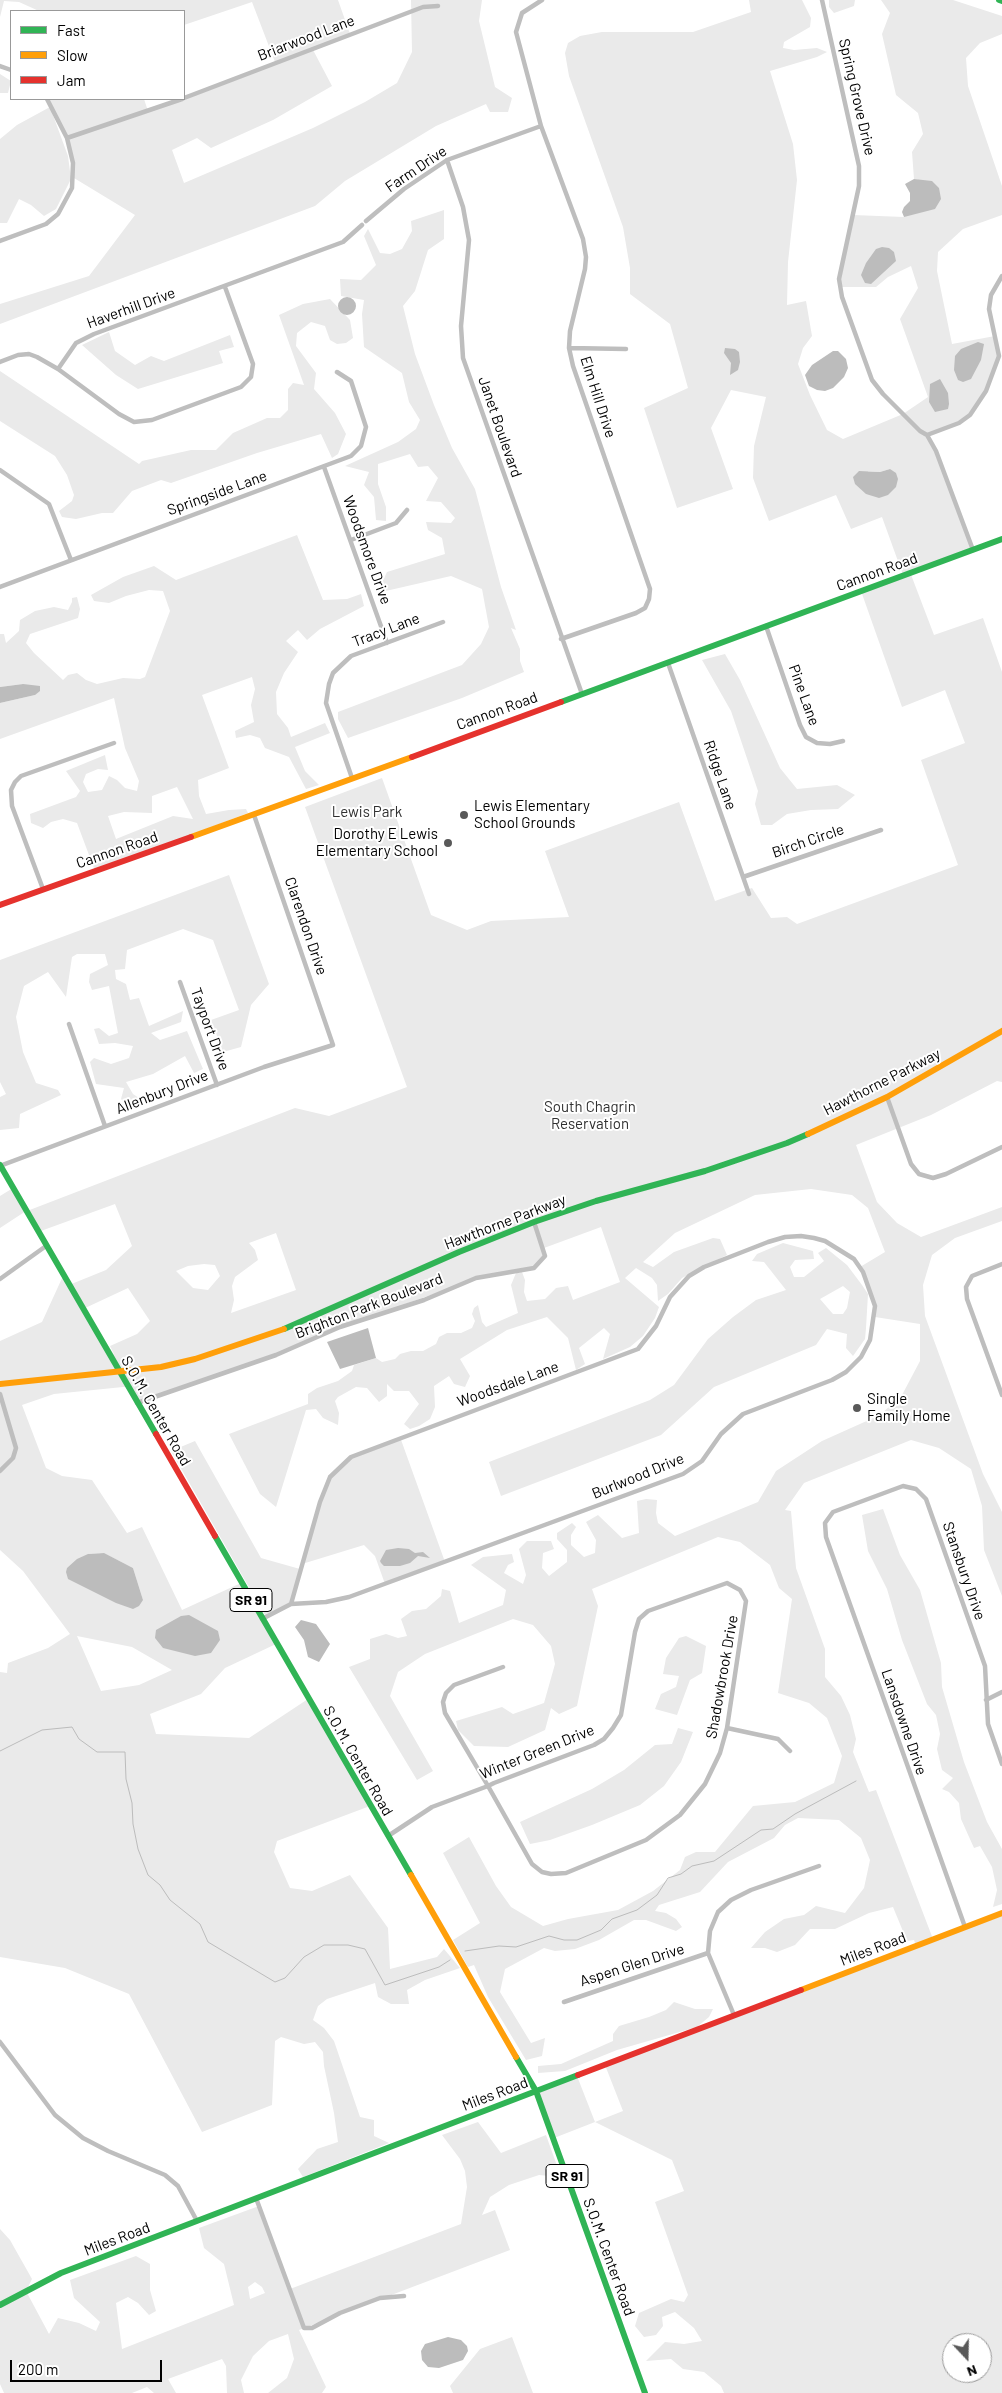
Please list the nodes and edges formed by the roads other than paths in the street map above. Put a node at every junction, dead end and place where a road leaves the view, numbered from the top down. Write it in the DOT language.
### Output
graph roads {
  1 [pos="542,0"];
  2 [pos="822,0"];
  3 [pos="438,6"];
  4 [pos="185,97"];
  5 [pos="48,100"];
  6 [pos="177,100"];
  7 [pos="541,126"];
  8 [pos="67,138"];
  9 [pos="446,160"];
  10 [pos="0,241"];
  11 [pos="1002,276"];
  12 [pos="225,287"];
  13 [pos="569,348"];
  14 [pos="626,349"];
  15 [pos="0,362"];
  16 [pos="58,369"];
  17 [pos="337,372"];
  18 [pos="927,435"];
  19 [pos="324,467"];
  20 [pos="0,470"];
  21 [pos="407,510"];
  22 [pos="1002,539"];
  23 [pos="351,540"];
  24 [pos="973,550"];
  25 [pos="71,560"];
  26 [pos="0,586"];
  27 [pos="443,622"];
  28 [pos="766,626"];
  29 [pos="562,639"];
  30 [pos="387,643"];
  31 [pos="668,663"];
  32 [pos="582,694"];
  33 [pos="843,741"];
  34 [pos="114,743"];
  35 [pos="352,778"];
  36 [pos="254,815"];
  37 [pos="881,830"];
  38 [pos="743,877"];
  39 [pos="43,889"];
  40 [pos="749,894"];
  41 [pos="0,905"];
  42 [pos="180,982"];
  43 [pos="69,1024"];
  44 [pos="1002,1031"];
  45 [pos="334,1045"];
  46 [pos="217,1084"];
  47 [pos="887,1097"];
  48 [pos="105,1126"];
  49 [pos="1002,1147"];
  50 [pos="0,1165"];
  51 [pos="534,1222"];
  52 [pos="825,1241"];
  53 [pos="46,1246"];
  54 [pos="1002,1264"];
  55 [pos="0,1279"];
  56 [pos="118,1372"];
  57 [pos="1002,1378"];
  58 [pos="996,1380"];
  59 [pos="0,1384"];
  60 [pos="0,1394"];
  61 [pos="1002,1395"];
  62 [pos="137,1403"];
  63 [pos="0,1470"];
  64 [pos="825,1523"];
  65 [pos="727,1583"];
  66 [pos="291,1604"];
  67 [pos="262,1619"];
  68 [pos="503,1667"];
  69 [pos="1002,1692"];
  70 [pos="986,1700"];
  71 [pos="727,1728"];
  72 [pos="790,1751"];
  73 [pos="1002,1764"];
  74 [pos="488,1786"];
  75 [pos="388,1836"];
  76 [pos="819,1866"];
  77 [pos="1002,1913"];
  78 [pos="964,1927"];
  79 [pos="708,1953"];
  80 [pos="564,2002"];
  81 [pos="734,2015"];
  82 [pos="0,2042"];
  83 [pos="536,2091"];
  84 [pos="256,2198"];
  85 [pos="197,2221"];
  86 [pos="404,2296"];
  87 [pos="0,2305"];
  88 [pos="645,2393"];
  1 -- 7 [label="street, Elm Hill Drive"];
  2 -- 18 [label="street, Spring Grove Drive"];
  3 -- 4 [label="street, Briarwood Lane"];
  5 -- 8 [label="street"];
  6 -- 8 [label="street, Briarwood Lane"];
  7 -- 9 [label="street, Farm Drive"];
  7 -- 13 [label="street, Elm Hill Drive"];
  8 -- 10 [label="street"];
  9 -- 12 [label="street, Farm Drive"];
  9 -- 29 [label="street, Janet Boulevard"];
  11 -- 18 [label="street"];
  12 -- 16 [label="street, Haverhill Drive"];
  12 -- 16 [label="street"];
  13 -- 14 [label="street"];
  13 -- 29 [label="street, Elm Hill Drive"];
  15 -- 16 [label="street"];
  17 -- 19 [label="street, Springside Lane"];
  18 -- 24 [label="street, Spring Grove Drive"];
  19 -- 23 [label="street, Woodsmore Drive"];
  19 -- 25 [label="street, Springside Lane"];
  20 -- 25 [label="street"];
  21 -- 23 [label="street"];
  22 -- 24 [label="main road, Cannon Road"];
  23 -- 30 [label="street, Woodsmore Drive"];
  24 -- 28 [label="main road, Cannon Road"];
  25 -- 26 [label="street, Springside Lane"];
  27 -- 30 [label="street, Tracy Lane"];
  28 -- 31 [label="main road, Cannon Road"];
  28 -- 33 [label="street, Pine Lane"];
  29 -- 32 [label="street, Janet Boulevard"];
  30 -- 35 [label="street, Tracy Lane"];
  31 -- 32 [label="main road, Cannon Road"];
  31 -- 38 [label="street, Ridge Lane"];
  32 -- 35 [label="main road, Cannon Road"];
  34 -- 39 [label="street"];
  35 -- 36 [label="main road, Cannon Road"];
  36 -- 39 [label="main road, Cannon Road"];
  36 -- 45 [label="street, Clarendon Drive"];
  37 -- 38 [label="street, Birch Circle"];
  38 -- 40 [label="street, Ridge Lane"];
  39 -- 41 [label="main road, Cannon Road"];
  42 -- 46 [label="street, Tayport Drive"];
  43 -- 48 [label="street"];
  44 -- 47 [label="main road, Hawthorne Parkway"];
  45 -- 46 [label="street, Allenbury Drive"];
  46 -- 48 [label="street, Allenbury Drive"];
  47 -- 49 [label="street"];
  47 -- 51 [label="main road, Hawthorne Parkway"];
  48 -- 50 [label="street, Allenbury Drive"];
  50 -- 53 [label="main road, S.O.M. Center Road / SR 91"];
  51 -- 56 [label="main road, Hawthorne Parkway"];
  51 -- 62 [label="street, Brighton Park Boulevard"];
  52 -- 66 [label="street, Woodsdale Lane"];
  52 -- 66 [label="street, Burlwood Drive"];
  53 -- 55 [label="street"];
  53 -- 56 [label="main road, S.O.M. Center Road / SR 91"];
  54 -- 58 [label="street"];
  56 -- 59 [label="main road, Hawthorne Parkway"];
  56 -- 62 [label="main road, S.O.M. Center Road / SR 91"];
  57 -- 58 [label="street"];
  58 -- 61 [label="street"];
  60 -- 63 [label="street"];
  62 -- 67 [label="main road, S.O.M. Center Road / SR 91"];
  64 -- 70 [label="street, Stansbury Drive"];
  64 -- 78 [label="street, Lansdowne Drive"];
  65 -- 71 [label="street, Shadowbrook Drive"];
  65 -- 74 [label="street, Winter Green Drive"];
  66 -- 67 [label="street"];
  67 -- 75 [label="main road, S.O.M. Center Road / SR 91"];
  68 -- 74 [label="street, Shadowbrook Drive"];
  69 -- 70 [label="street"];
  70 -- 73 [label="street, Stansbury Drive"];
  71 -- 72 [label="street"];
  71 -- 74 [label="street, Shadowbrook Drive"];
  74 -- 75 [label="street, Winter Green Drive"];
  75 -- 83 [label="main road, S.O.M. Center Road / SR 91"];
  76 -- 79 [label="street"];
  77 -- 78 [label="main road, Miles Road"];
  78 -- 81 [label="main road, Miles Road"];
  79 -- 80 [label="street, Aspen Glen Drive"];
  79 -- 81 [label="street"];
  81 -- 83 [label="main road, Miles Road"];
  82 -- 85 [label="street"];
  83 -- 84 [label="main road, Miles Road"];
  83 -- 88 [label="main road, S.O.M. Center Road / SR 91"];
  84 -- 85 [label="main road, Miles Road"];
  84 -- 86 [label="street"];
  85 -- 87 [label="main road, Miles Road"];
}
